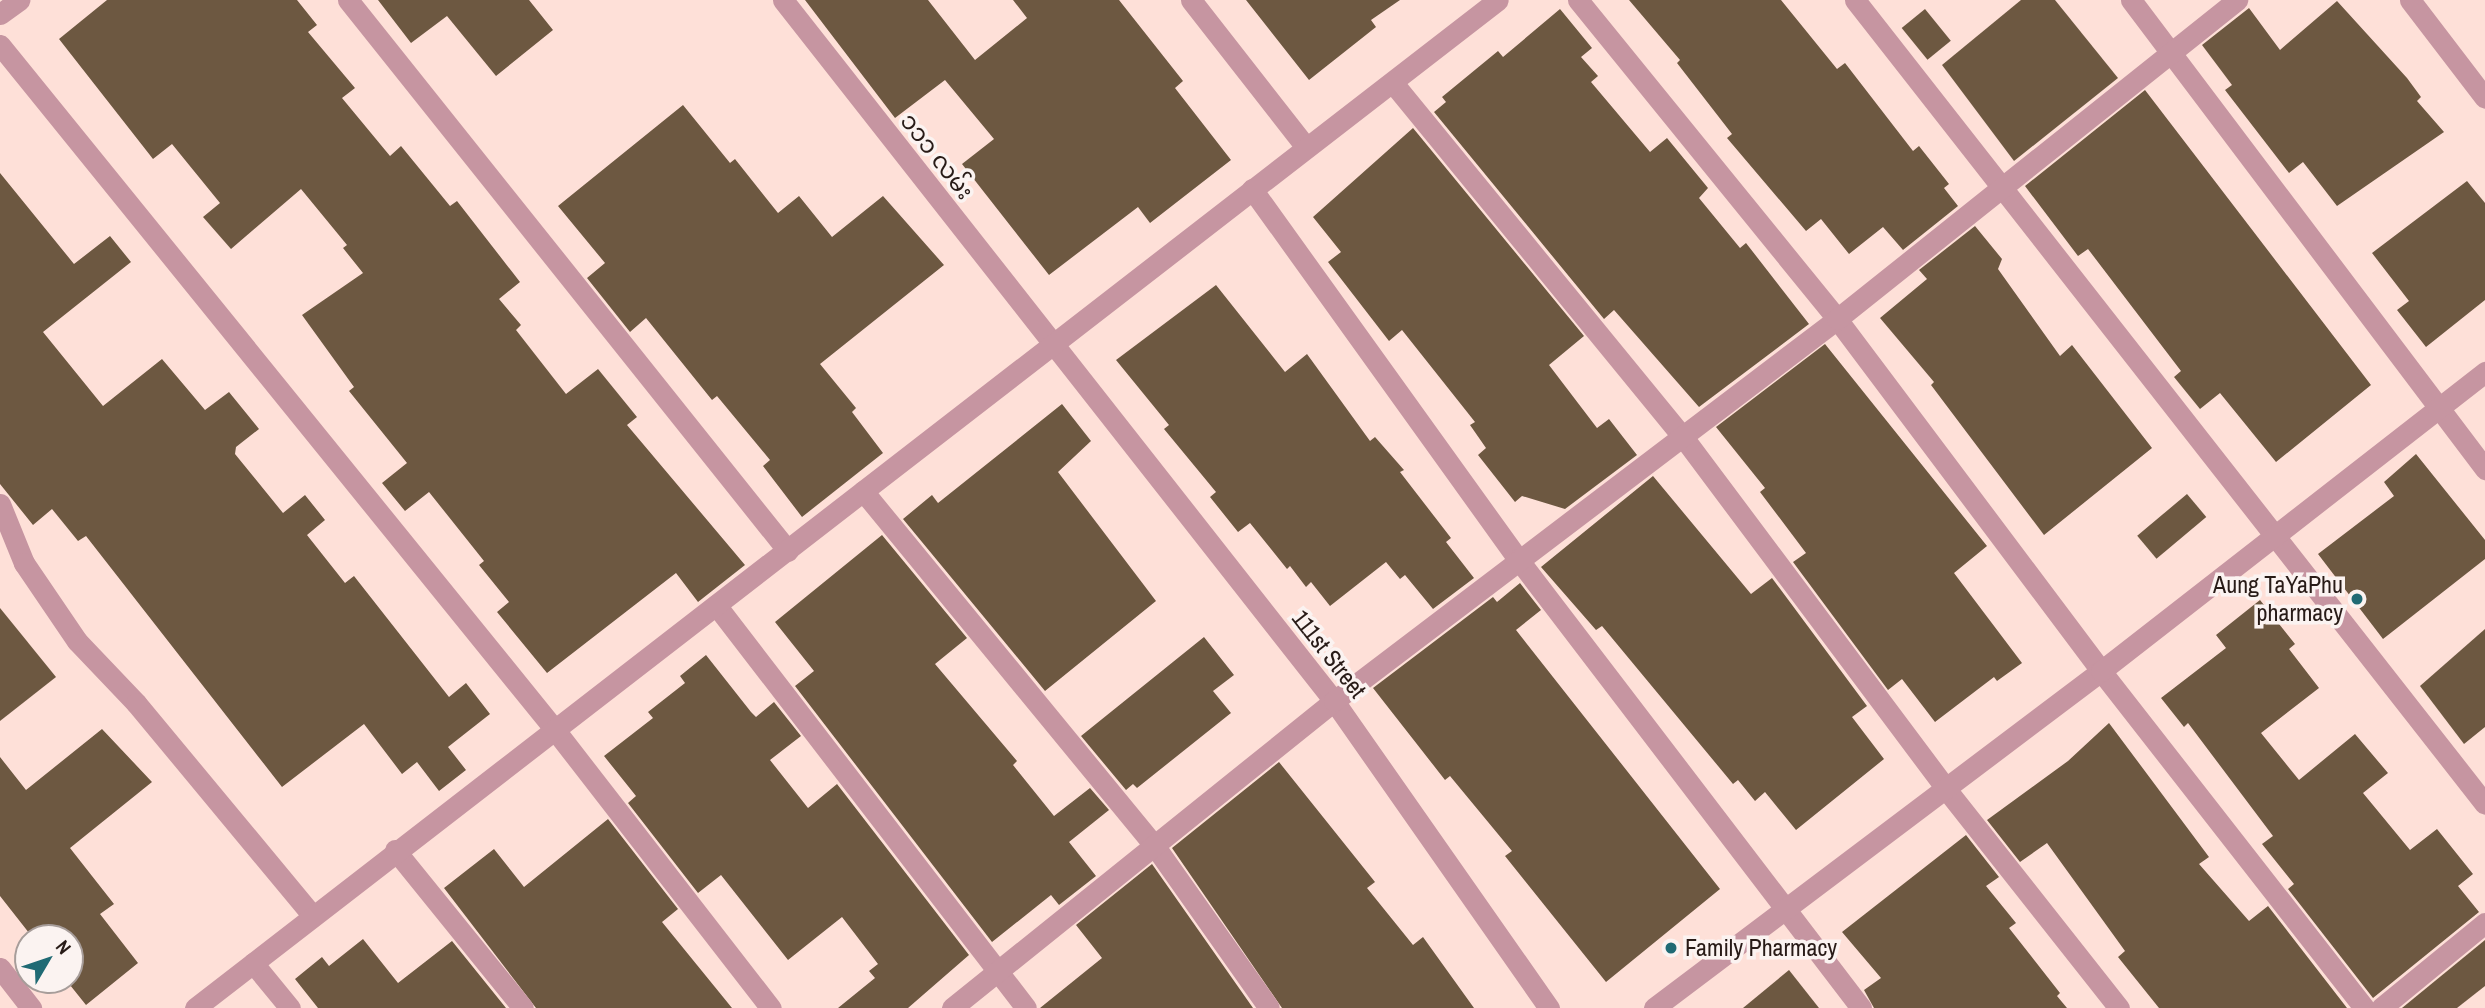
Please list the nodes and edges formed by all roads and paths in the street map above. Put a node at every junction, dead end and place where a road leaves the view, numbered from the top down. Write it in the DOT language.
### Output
graph roads {
  1 [pos="19,0"];
  2 [pos="348,0"];
  3 [pos="783,0"];
  4 [pos="1191,0"];
  5 [pos="1498,0"];
  6 [pos="1578,0"];
  7 [pos="1855,0"];
  8 [pos="2131,0"];
  9 [pos="2237,0"];
  10 [pos="2410,0"];
  11 [pos="0,15"];
  12 [pos="0,45"];
  13 [pos="2168,50"];
  14 [pos="1393,83"];
  15 [pos="2485,98"];
  16 [pos="1305,146"];
  17 [pos="2002,187"];
  18 [pos="1252,190"];
  19 [pos="1837,319"];
  20 [pos="1049,345"];
  21 [pos="2485,372"];
  22 [pos="2438,409"];
  23 [pos="1683,437"];
  24 [pos="2485,469"];
  25 [pos="863,491"];
  26 [pos="0,503"];
  27 [pos="2276,534"];
  28 [pos="788,551"];
  29 [pos="1518,559"];
  30 [pos="716,605"];
  31 [pos="2101,671"];
  32 [pos="1334,701"];
  33 [pos="555,730"];
  34 [pos="1946,789"];
  35 [pos="2485,804"];
  36 [pos="1154,845"];
  37 [pos="395,850"];
  38 [pos="1787,907"];
  39 [pos="312,915"];
  40 [pos="2485,923"];
  41 [pos="253,963"];
  42 [pos="0,968"];
  43 [pos="998,970"];
  44 [pos="31,1008"];
  45 [pos="195,1008"];
  46 [pos="290,1008"];
  47 [pos="523,1008"];
  48 [pos="772,1008"];
  49 [pos="952,1008"];
  50 [pos="1026,1008"];
  51 [pos="1269,1008"];
  52 [pos="1549,1008"];
  53 [pos="1654,1008"];
  54 [pos="1861,1008"];
  55 [pos="2119,1008"];
  56 [pos="2364,1008"];
  57 [pos="2381,1008"];
  1 -- 11 [label="street"];
  2 -- 28 [label="street"];
  3 -- 20 [label="street, ၁၁၁ လမ်း"];
  4 -- 16 [label="street"];
  5 -- 14 [label="street"];
  6 -- 19 [label="street"];
  7 -- 17 [label="street"];
  8 -- 13 [label="street"];
  9 -- 13 [label="street"];
  10 -- 15 [label="street"];
  12 -- 33 [label="street"];
  13 -- 17 [label="street"];
  13 -- 22 [label="street"];
  14 -- 16 [label="street"];
  14 -- 23 [label="street"];
  16 -- 18 [label="street"];
  17 -- 19 [label="street"];
  17 -- 27 [label="street"];
  18 -- 20 [label="street"];
  18 -- 29 [label="street"];
  19 -- 23 [label="street"];
  19 -- 31 [label="street"];
  20 -- 25 [label="street"];
  20 -- 32 [label="street, 111st Street"];
  21 -- 22 [label="street"];
  22 -- 24 [label="street"];
  22 -- 27 [label="street"];
  23 -- 29 [label="street"];
  23 -- 34 [label="street"];
  25 -- 28 [label="street"];
  25 -- 36 [label="street"];
  26 -- 39 [label="street"];
  27 -- 31 [label="street"];
  27 -- 35 [label="street"];
  28 -- 30 [label="street"];
  29 -- 32 [label="street"];
  29 -- 38 [label="street"];
  30 -- 33 [label="street"];
  30 -- 43 [label="street"];
  31 -- 34 [label="street"];
  31 -- 56 [label="street"];
  32 -- 36 [label="street"];
  32 -- 52 [label="street, 111st Street"];
  33 -- 37 [label="street"];
  33 -- 48 [label="street"];
  34 -- 38 [label="street"];
  34 -- 55 [label="street"];
  36 -- 43 [label="street"];
  36 -- 51 [label="street"];
  37 -- 39 [label="street"];
  37 -- 47 [label="street"];
  38 -- 53 [label="street"];
  38 -- 54 [label="street"];
  39 -- 41 [label="street"];
  40 -- 57 [label="street"];
  41 -- 45 [label="street"];
  41 -- 46 [label="street"];
  42 -- 44 [label="street"];
  43 -- 49 [label="street"];
  43 -- 50 [label="street"];
}
